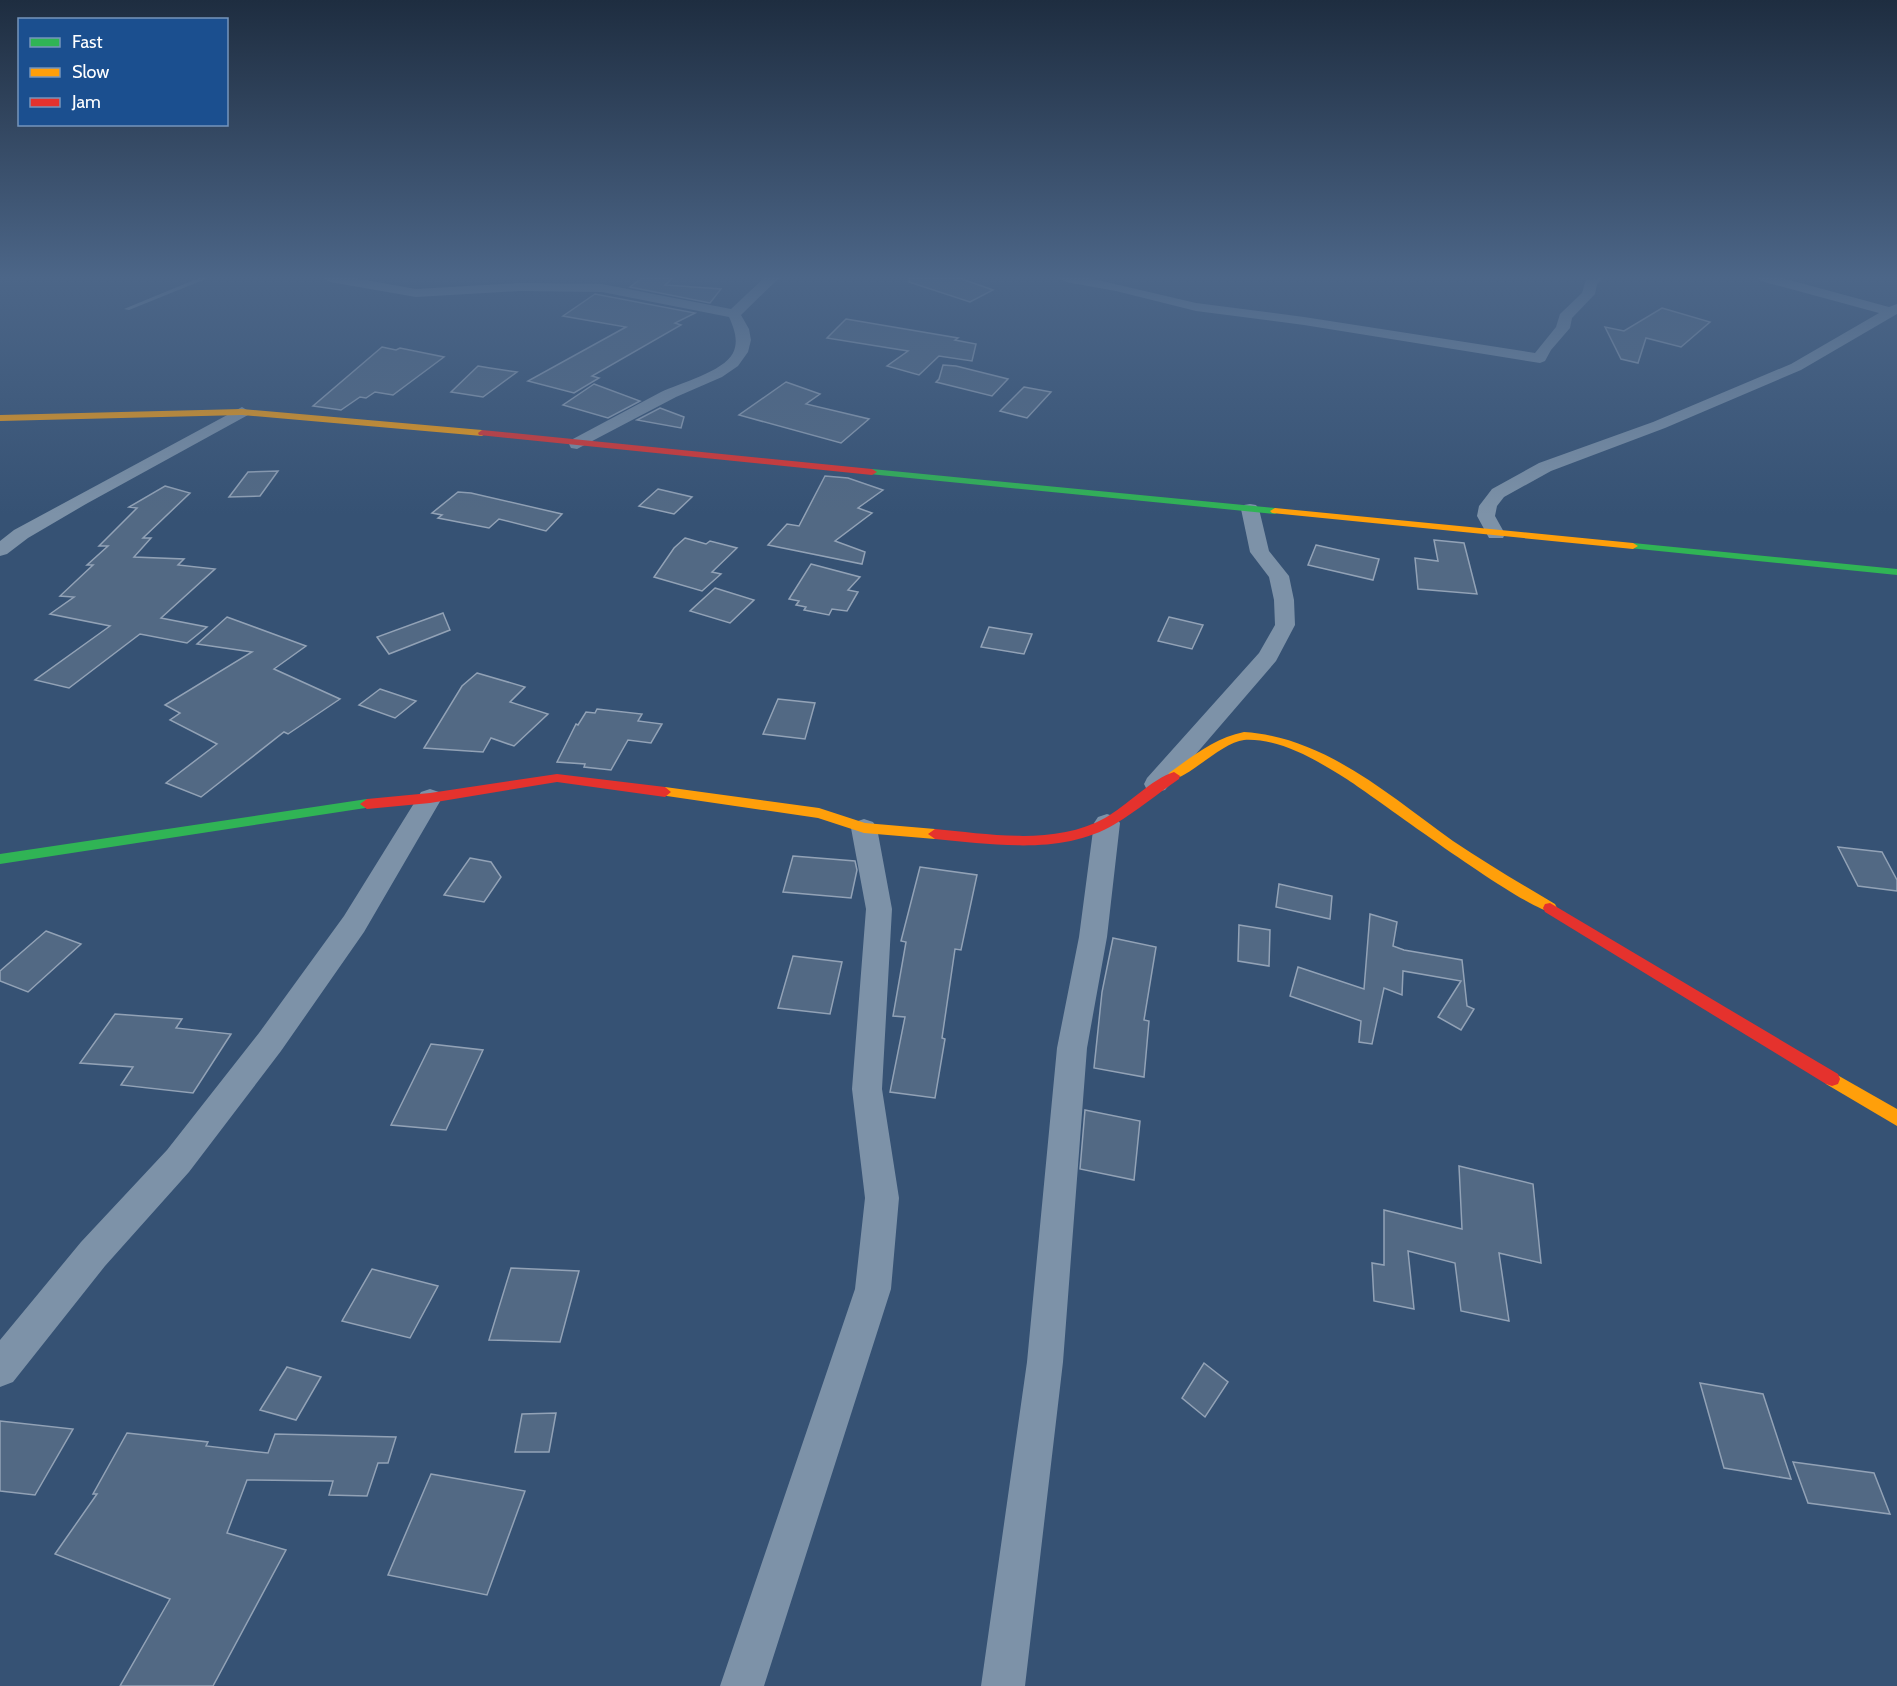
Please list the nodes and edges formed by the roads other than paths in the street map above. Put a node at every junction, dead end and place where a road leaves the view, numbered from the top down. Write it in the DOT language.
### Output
graph roads {
  1 [pos="738,357"];
  2 [pos="1815,357"];
  3 [pos="242,412"];
  4 [pos="0,418"];
  5 [pos="577,444"];
  6 [pos="1250,509"];
  7 [pos="1496,534"];
  8 [pos="0,550"];
  9 [pos="1897,572"];
  10 [pos="1213,718"];
  11 [pos="1243,736"];
  12 [pos="1149,793"];
  13 [pos="430,798"];
  14 [pos="1107,823"];
  15 [pos="864,828"];
  16 [pos="0,859"];
  17 [pos="1897,1118"];
  18 [pos="0,1369"];
  19 [pos="742,1686"];
  20 [pos="1003,1686"];
  1 -- 5 [label="street"];
  2 -- 7 [label="street"];
  3 -- 4 [label="street"];
  3 -- 5 [label="street"];
  3 -- 8 [label="street"];
  5 -- 6 [label="street"];
  6 -- 7 [label="street"];
  6 -- 10 [label="street"];
  7 -- 9 [label="street"];
  10 -- 11 [label="street"];
  10 -- 12 [label="street"];
  11 -- 12 [label="street"];
  11 -- 17 [label="street"];
  12 -- 14 [label="street"];
  13 -- 15 [label="street"];
  13 -- 16 [label="street"];
  13 -- 18 [label="street"];
  14 -- 15 [label="street"];
  14 -- 20 [label="street"];
  15 -- 19 [label="street"];
}
